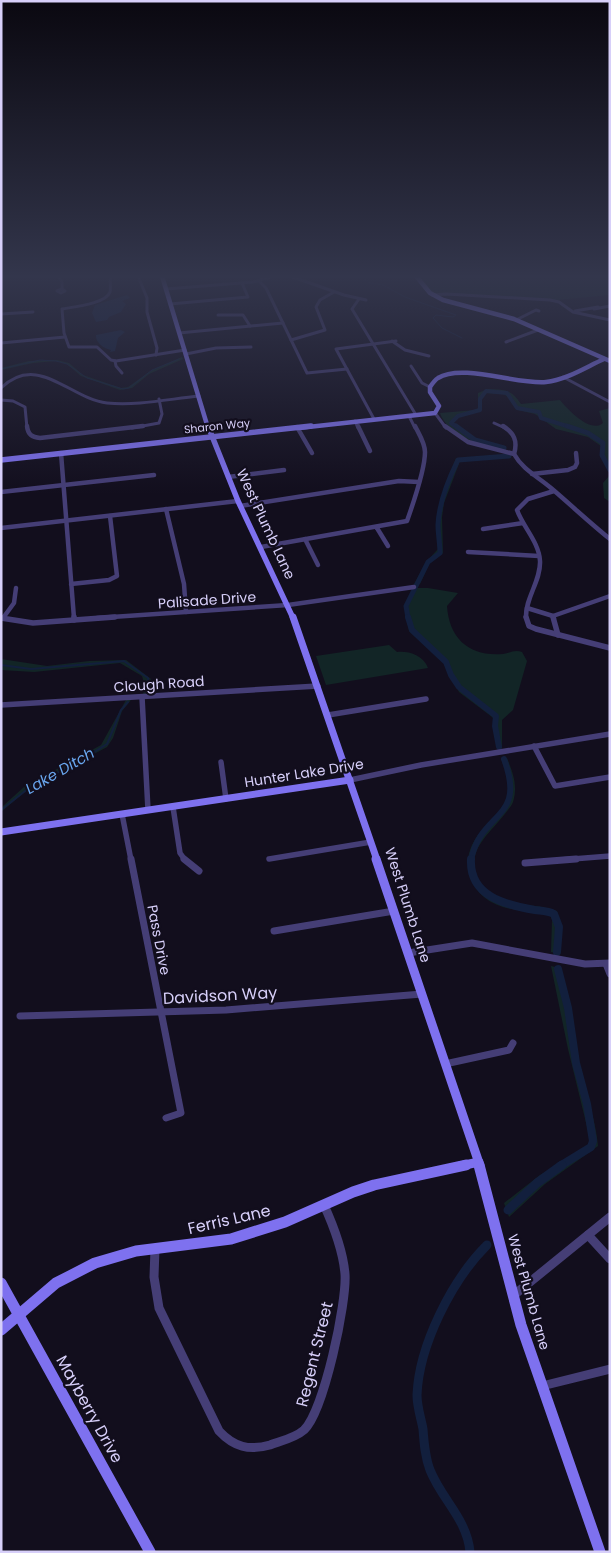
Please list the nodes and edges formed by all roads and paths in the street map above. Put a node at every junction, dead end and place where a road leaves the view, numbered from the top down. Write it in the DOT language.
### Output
graph roads {
  1 [pos="99,348"];
  2 [pos="157,348"];
  3 [pos="185,348"];
  4 [pos="212,348"];
  5 [pos="295,348"];
  6 [pos="339,348"];
  7 [pos="376,348"];
  8 [pos="403,348"];
  9 [pos="580,348"];
  10 [pos="186,352"];
  11 [pos="156,355"];
  12 [pos="429,356"];
  13 [pos="604,359"];
  14 [pos="115,361"];
  15 [pos="610,361"];
  16 [pos="411,366"];
  17 [pos="347,369"];
  18 [pos="122,373"];
  19 [pos="563,377"];
  20 [pos="430,386"];
  21 [pos="1,388"];
  22 [pos="199,396"];
  23 [pos="1,400"];
  24 [pos="159,400"];
  25 [pos="610,402"];
  26 [pos="435,413"];
  27 [pos="416,415"];
  28 [pos="409,416"];
  29 [pos="374,419"];
  30 [pos="355,421"];
  31 [pos="494,423"];
  32 [pos="297,427"];
  33 [pos="211,437"];
  34 [pos="370,451"];
  35 [pos="312,453"];
  36 [pos="576,453"];
  37 [pos="61,454"];
  38 [pos="514,454"];
  39 [pos="1,460"];
  40 [pos="284,470"];
  41 [pos="532,474"];
  42 [pos="154,475"];
  43 [pos="228,477"];
  44 [pos="419,482"];
  45 [pos="63,485"];
  46 [pos="554,491"];
  47 [pos="1,492"];
  48 [pos="239,503"];
  49 [pos="166,509"];
  50 [pos="110,516"];
  51 [pos="66,521"];
  52 [pos="523,523"];
  53 [pos="1,528"];
  54 [pos="377,528"];
  55 [pos="483,529"];
  56 [pos="610,538"];
  57 [pos="305,540"];
  58 [pos="388,546"];
  59 [pos="261,547"];
  60 [pos="468,552"];
  61 [pos="540,556"];
  62 [pos="318,565"];
  63 [pos="71,584"];
  64 [pos="414,587"];
  65 [pos="16,588"];
  66 [pos="610,596"];
  67 [pos="288,606"];
  68 [pos="527,608"];
  69 [pos="186,612"];
  70 [pos="553,616"];
  71 [pos="2,618"];
  72 [pos="74,620"];
  73 [pos="558,635"];
  74 [pos="610,648"];
  75 [pos="318,686"];
  76 [pos="142,697"];
  77 [pos="426,699"];
  78 [pos="1,705"];
  79 [pos="328,715"];
  80 [pos="610,734"];
  81 [pos="534,746"];
  82 [pos="221,762"];
  83 [pos="610,777"];
  84 [pos="350,780"];
  85 [pos="226,799"];
  86 [pos="173,807"];
  87 [pos="148,810"];
  88 [pos="122,814"];
  89 [pos="1,832"];
  90 [pos="371,842"];
  91 [pos="610,856"];
  92 [pos="269,859"];
  93 [pos="525,863"];
  94 [pos="199,871"];
  95 [pos="394,911"];
  96 [pos="274,931"];
  97 [pos="408,953"];
  98 [pos="608,964"];
  99 [pos="610,974"];
  100 [pos="422,994"];
  101 [pos="160,1013"];
  102 [pos="20,1016"];
  103 [pos="513,1042"];
  104 [pos="445,1064"];
  105 [pos="166,1118"];
  106 [pos="479,1162"];
  107 [pos="324,1205"];
  108 [pos="610,1217"];
  109 [pos="588,1235"];
  110 [pos="155,1249"];
  111 [pos="610,1259"];
  112 [pos="1,1283"];
  113 [pos="512,1296"];
  114 [pos="18,1314"];
  115 [pos="1,1330"];
  116 [pos="610,1369"];
  117 [pos="542,1386"];
  118 [pos="150,1552"];
  119 [pos="600,1552"];
  1 -- 14 [label="street"];
  2 -- 11 [label="street"];
  3 -- 10 [label="street, West Plumb Lane"];
  4 -- 10 [label="street"];
  5 -- 17 [label="street"];
  6 -- 17 [label="street"];
  7 -- 27 [label="street"];
  8 -- 12 [label="street"];
  9 -- 13 [label="street"];
  10 -- 11 [label="street"];
  10 -- 22 [label="street, West Plumb Lane"];
  11 -- 14 [label="street"];
  13 -- 15 [label="street"];
  13 -- 19 [label="street"];
  14 -- 18 [label="street"];
  16 -- 20 [label="street"];
  17 -- 29 [label="street"];
  19 -- 20 [label="street"];
  19 -- 25 [label="street"];
  20 -- 26 [label="street"];
  21 -- 24 [label="street"];
  22 -- 24 [label="street"];
  22 -- 33 [label="street, West Plumb Lane"];
  23 -- 24 [label="street"];
  26 -- 27 [label="street, Sharon Way"];
  26 -- 38 [label="street"];
  27 -- 28 [label="street, Sharon Way"];
  28 -- 29 [label="street, Sharon Way"];
  28 -- 44 [label="street"];
  29 -- 30 [label="street, Sharon Way"];
  30 -- 32 [label="street, Sharon Way"];
  30 -- 34 [label="street"];
  31 -- 38 [label="street"];
  32 -- 33 [label="street, Sharon Way"];
  32 -- 35 [label="street"];
  33 -- 37 [label="street, Sharon Way"];
  33 -- 43 [label="street, West Plumb Lane"];
  36 -- 41 [label="street"];
  37 -- 39 [label="street, Sharon Way"];
  37 -- 45 [label="street"];
  38 -- 41 [label="street"];
  40 -- 43 [label="street"];
  41 -- 46 [label="street"];
  42 -- 45 [label="street"];
  43 -- 48 [label="street, West Plumb Lane"];
  44 -- 48 [label="street"];
  44 -- 54 [label="street"];
  45 -- 47 [label="street"];
  45 -- 51 [label="street"];
  46 -- 52 [label="street"];
  46 -- 56 [label="street"];
  48 -- 49 [label="street"];
  48 -- 59 [label="street, West Plumb Lane"];
  49 -- 50 [label="street"];
  49 -- 69 [label="street"];
  50 -- 51 [label="street"];
  50 -- 63 [label="street"];
  51 -- 53 [label="street"];
  51 -- 63 [label="street"];
  52 -- 55 [label="street"];
  52 -- 61 [label="street"];
  54 -- 57 [label="street"];
  54 -- 58 [label="street"];
  57 -- 59 [label="street"];
  57 -- 62 [label="street"];
  59 -- 67 [label="street, West Plumb Lane"];
  60 -- 61 [label="street"];
  61 -- 68 [label="street"];
  63 -- 72 [label="street"];
  64 -- 67 [label="street, Palisade Drive"];
  65 -- 71 [label="street"];
  66 -- 70 [label="street"];
  67 -- 69 [label="street, Palisade Drive"];
  67 -- 75 [label="street, West Plumb Lane"];
  68 -- 70 [label="street"];
  68 -- 73 [label="street"];
  69 -- 72 [label="street, Palisade Drive"];
  70 -- 73 [label="street"];
  71 -- 72 [label="street, Palisade Drive"];
  73 -- 74 [label="street"];
  75 -- 76 [label="street, Clough Road"];
  75 -- 79 [label="street, West Plumb Lane"];
  76 -- 78 [label="street, Clough Road"];
  76 -- 87 [label="street"];
  77 -- 79 [label="street"];
  79 -- 84 [label="street, West Plumb Lane"];
  80 -- 81 [label="street, Hunter Lake Drive"];
  81 -- 83 [label="street"];
  81 -- 84 [label="street, Hunter Lake Drive"];
  82 -- 85 [label="street"];
  84 -- 85 [label="street, Hunter Lake Drive"];
  84 -- 90 [label="street, West Plumb Lane"];
  85 -- 86 [label="street, Hunter Lake Drive"];
  86 -- 87 [label="street, Hunter Lake Drive"];
  86 -- 94 [label="street"];
  87 -- 88 [label="street, Hunter Lake Drive"];
  88 -- 89 [label="street, Hunter Lake Drive"];
  88 -- 101 [label="street, Pass Drive"];
  90 -- 92 [label="street"];
  90 -- 95 [label="street, West Plumb Lane"];
  91 -- 93 [label="street"];
  95 -- 96 [label="street"];
  95 -- 97 [label="street, West Plumb Lane"];
  97 -- 98 [label="street"];
  97 -- 100 [label="street, West Plumb Lane"];
  98 -- 99 [label="street"];
  100 -- 101 [label="street, Davidson Way"];
  100 -- 104 [label="street, West Plumb Lane"];
  101 -- 102 [label="street, Davidson Way"];
  101 -- 105 [label="street, Pass Drive"];
  103 -- 104 [label="street"];
  104 -- 106 [label="street, West Plumb Lane"];
  106 -- 107 [label="street, Ferris Lane"];
  106 -- 113 [label="street, West Plumb Lane"];
  107 -- 110 [label="street, Ferris Lane"];
  107 -- 110 [label="street, Regent Street"];
  108 -- 109 [label="street"];
  109 -- 111 [label="street"];
  109 -- 113 [label="street"];
  110 -- 114 [label="street, Ferris Lane"];
  112 -- 114 [label="street, Mayberry Drive"];
  113 -- 117 [label="street, West Plumb Lane"];
  114 -- 115 [label="street, Ferris Lane"];
  114 -- 118 [label="street, Mayberry Drive"];
  116 -- 117 [label="street"];
  117 -- 119 [label="street, West Plumb Lane"];
}
